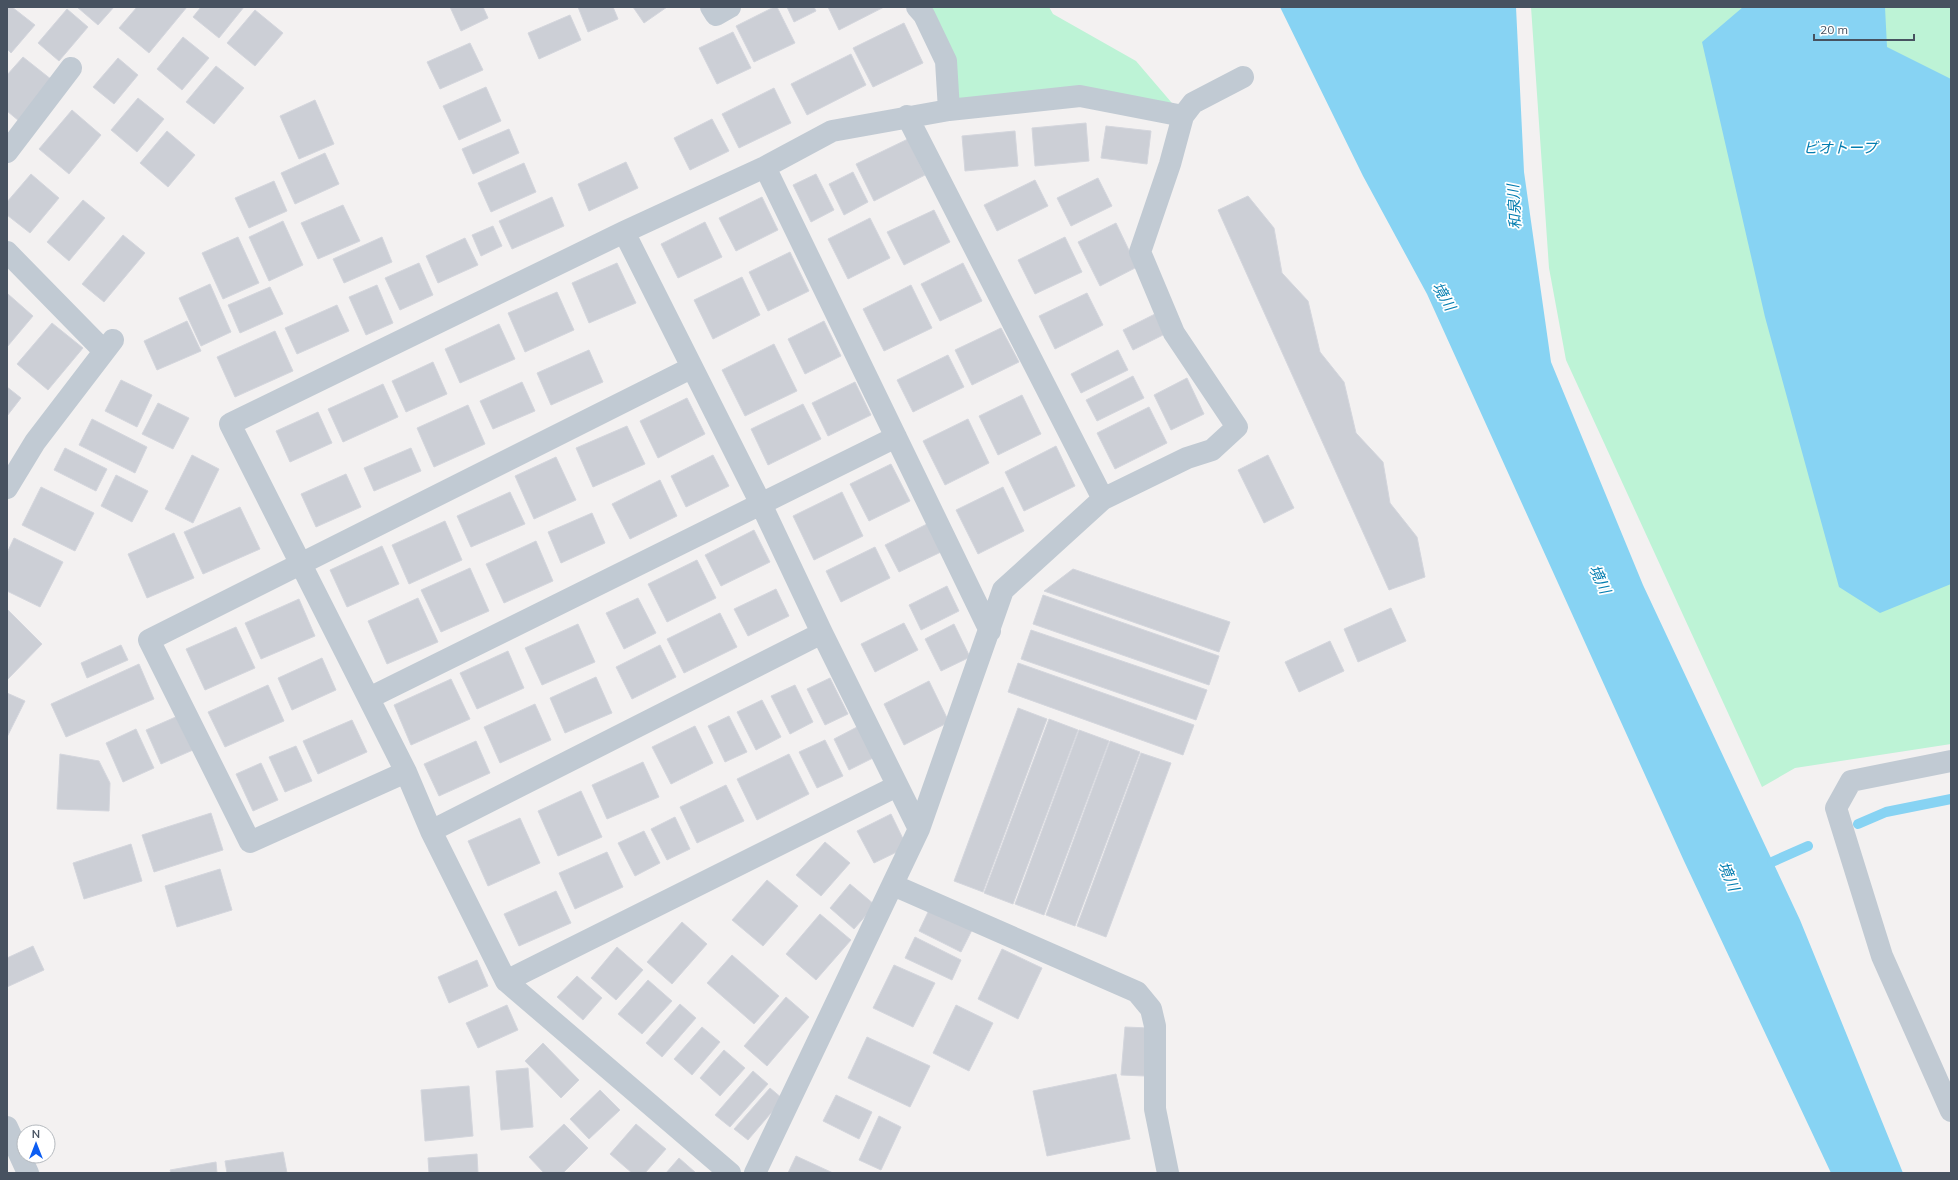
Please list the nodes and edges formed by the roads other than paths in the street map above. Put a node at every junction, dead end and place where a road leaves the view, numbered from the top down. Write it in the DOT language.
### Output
graph roads {
  1 [pos="711,7"];
  2 [pos="730,7"];
  3 [pos="917,7"];
  4 [pos="71,68"];
  5 [pos="1242,77"];
  6 [pos="949,110"];
  7 [pos="907,116"];
  8 [pos="1183,116"];
  9 [pos="7,152"];
  10 [pos="765,167"];
  11 [pos="624,232"];
  12 [pos="7,252"];
  13 [pos="691,368"];
  14 [pos="896,437"];
  15 [pos="7,488"];
  16 [pos="1103,499"];
  17 [pos="761,504"];
  18 [pos="302,564"];
  19 [pos="990,631"];
  20 [pos="822,633"];
  21 [pos="369,698"];
  22 [pos="1951,761"];
  23 [pos="406,772"];
  24 [pos="897,786"];
  25 [pos="919,829"];
  26 [pos="431,830"];
  27 [pos="893,885"];
  28 [pos="506,981"];
  29 [pos="1951,1112"];
  30 [pos="7,1127"];
  31 [pos="28,1173"];
  32 [pos="730,1173"];
  33 [pos="755,1173"];
  34 [pos="1168,1173"];
  1 -- 2 [label="street"];
  3 -- 6 [label="street"];
  4 -- 9 [label="street"];
  5 -- 8 [label="street"];
  6 -- 7 [label="street"];
  6 -- 8 [label="street"];
  7 -- 10 [label="street"];
  7 -- 16 [label="street"];
  8 -- 16 [label="street"];
  10 -- 11 [label="street"];
  10 -- 14 [label="street"];
  11 -- 13 [label="street"];
  11 -- 18 [label="street"];
  12 -- 15 [label="street"];
  13 -- 17 [label="street"];
  13 -- 18 [label="street"];
  14 -- 17 [label="street"];
  14 -- 19 [label="street"];
  16 -- 19 [label="street"];
  17 -- 20 [label="street"];
  17 -- 21 [label="street"];
  18 -- 21 [label="street"];
  18 -- 23 [label="street"];
  19 -- 25 [label="street"];
  20 -- 24 [label="street"];
  20 -- 26 [label="street"];
  21 -- 23 [label="street"];
  22 -- 29 [label="street"];
  23 -- 26 [label="street"];
  24 -- 25 [label="street"];
  24 -- 28 [label="street"];
  25 -- 27 [label="street"];
  26 -- 28 [label="street"];
  27 -- 33 [label="street"];
  27 -- 34 [label="street"];
  28 -- 32 [label="street"];
  30 -- 31 [label="street"];
}
